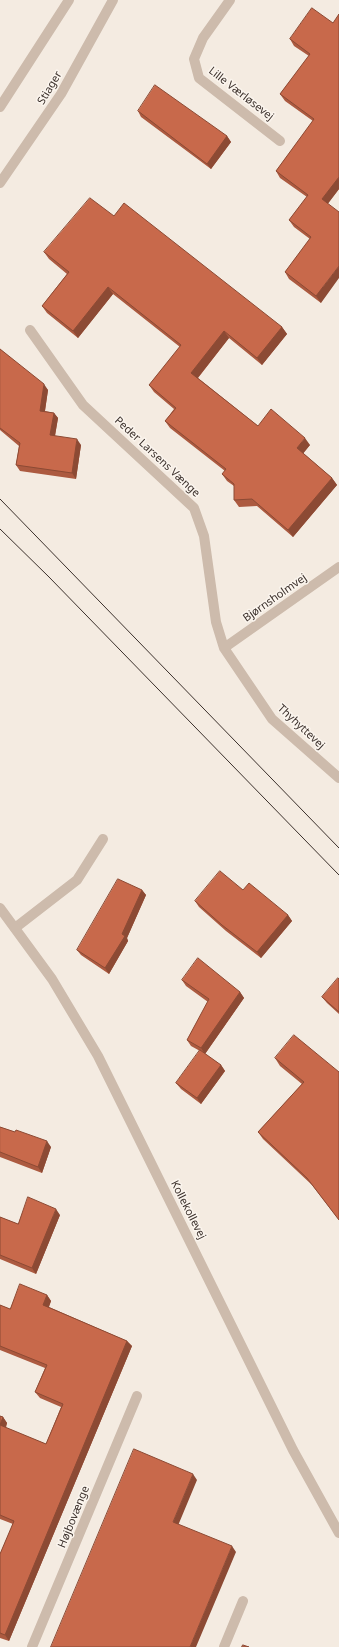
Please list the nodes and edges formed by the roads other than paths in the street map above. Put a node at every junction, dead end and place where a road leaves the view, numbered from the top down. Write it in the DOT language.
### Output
graph roads {
  1 [pos="69,0"];
  2 [pos="113,0"];
  3 [pos="230,0"];
  4 [pos="0,107"];
  5 [pos="280,141"];
  6 [pos="0,184"];
  7 [pos="30,330"];
  8 [pos="339,567"];
  9 [pos="224,648"];
  10 [pos="339,778"];
  11 [pos="103,839"];
  12 [pos="0,908"];
  13 [pos="15,928"];
  14 [pos="137,1396"];
  15 [pos="339,1533"];
  16 [pos="243,1601"];
  17 [pos="32,1647"];
  18 [pos="224,1647"];
  1 -- 4 [label="street"];
  2 -- 6 [label="street, Stiager"];
  3 -- 5 [label="street, Lille Værløsevej"];
  7 -- 9 [label="street, Peder Larsens Vænge"];
  8 -- 9 [label="street, Bjørnsholmvej"];
  9 -- 10 [label="street, Thyhyttevej"];
  11 -- 13 [label="street"];
  12 -- 13 [label="street, Kollekollevej"];
  13 -- 15 [label="street, Kollekollevej"];
  14 -- 17 [label="street, Højbovænge"];
  16 -- 18 [label="street"];
}
